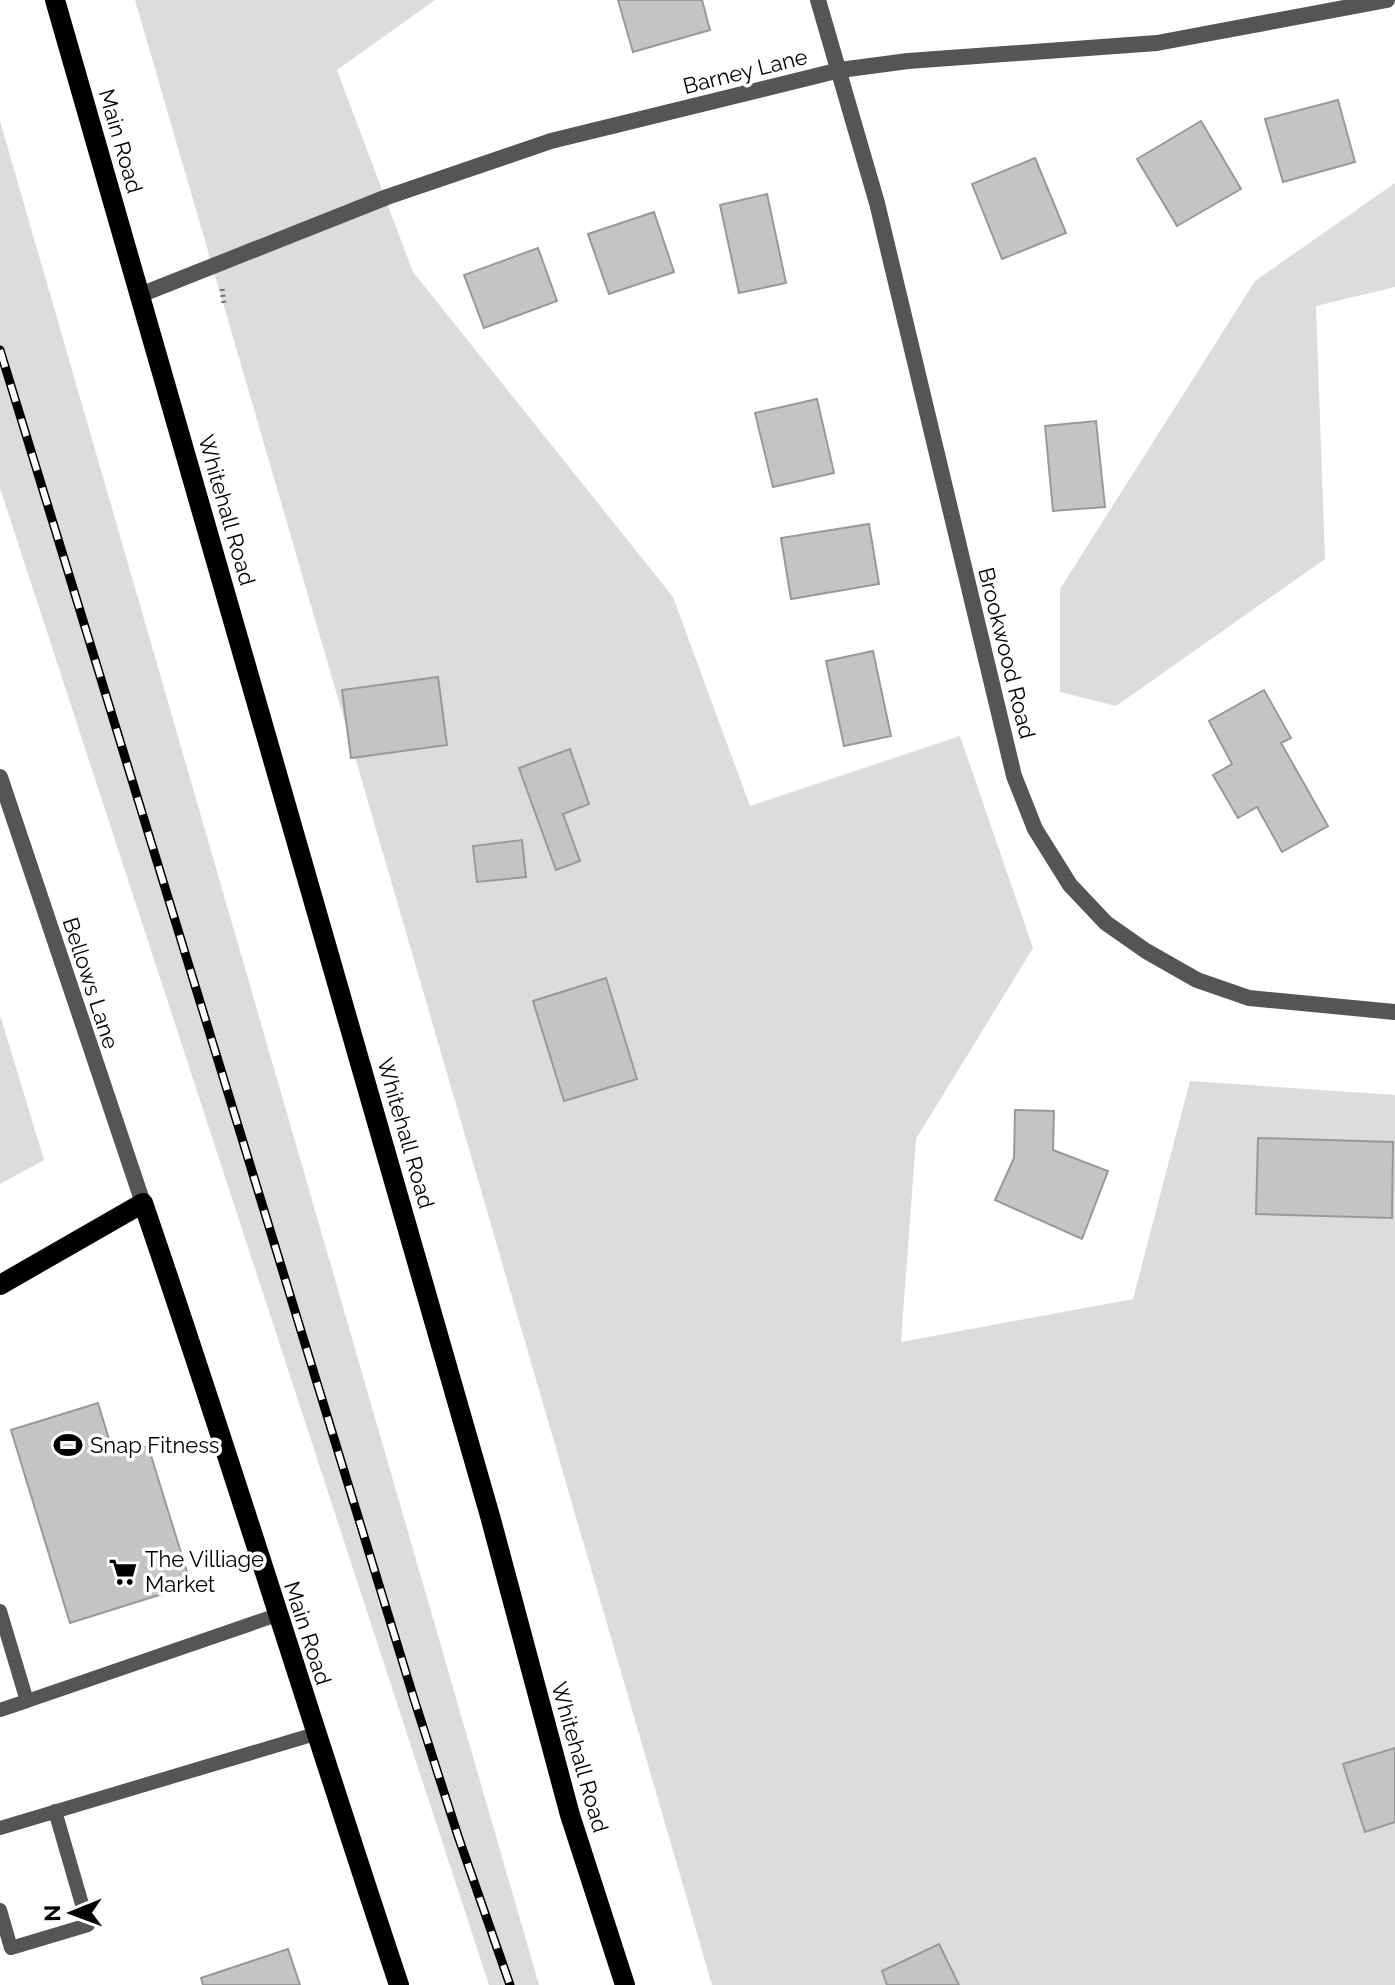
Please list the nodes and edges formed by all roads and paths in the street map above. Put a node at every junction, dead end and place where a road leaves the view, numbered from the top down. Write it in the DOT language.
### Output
graph roads {
  1 [pos="55,0"];
  2 [pos="818,0"];
  3 [pos="1387,0"];
  4 [pos="840,70"];
  5 [pos="140,295"];
  6 [pos="0,777"];
  7 [pos="1395,1012"];
  8 [pos="143,1203"];
  9 [pos="0,1285"];
  10 [pos="0,1611"];
  11 [pos="277,1615"];
  12 [pos="27,1701"];
  13 [pos="0,1710"];
  14 [pos="315,1734"];
  15 [pos="55,1811"];
  16 [pos="0,1828"];
  17 [pos="0,1910"];
  18 [pos="399,1985"];
  19 [pos="625,1985"];
  1 -- 5 [label="main road, Main Road"];
  2 -- 4 [label="street, Brookwood Road"];
  3 -- 4 [label="street, Barney Lane"];
  4 -- 5 [label="street, Barney Lane"];
  4 -- 7 [label="street, Brookwood Road"];
  5 -- 19 [label="main road, Whitehall Road"];
  6 -- 8 [label="street, Bellows Lane"];
  8 -- 9 [label="main road"];
  8 -- 11 [label="main road, Main Road"];
  10 -- 12 [label="lane"];
  11 -- 12 [label="lane"];
  11 -- 14 [label="main road, Main Road"];
  12 -- 13 [label="lane"];
  14 -- 15 [label="lane"];
  14 -- 18 [label="main road, Main Road"];
  15 -- 16 [label="lane"];
  15 -- 17 [label="lane"];
}
